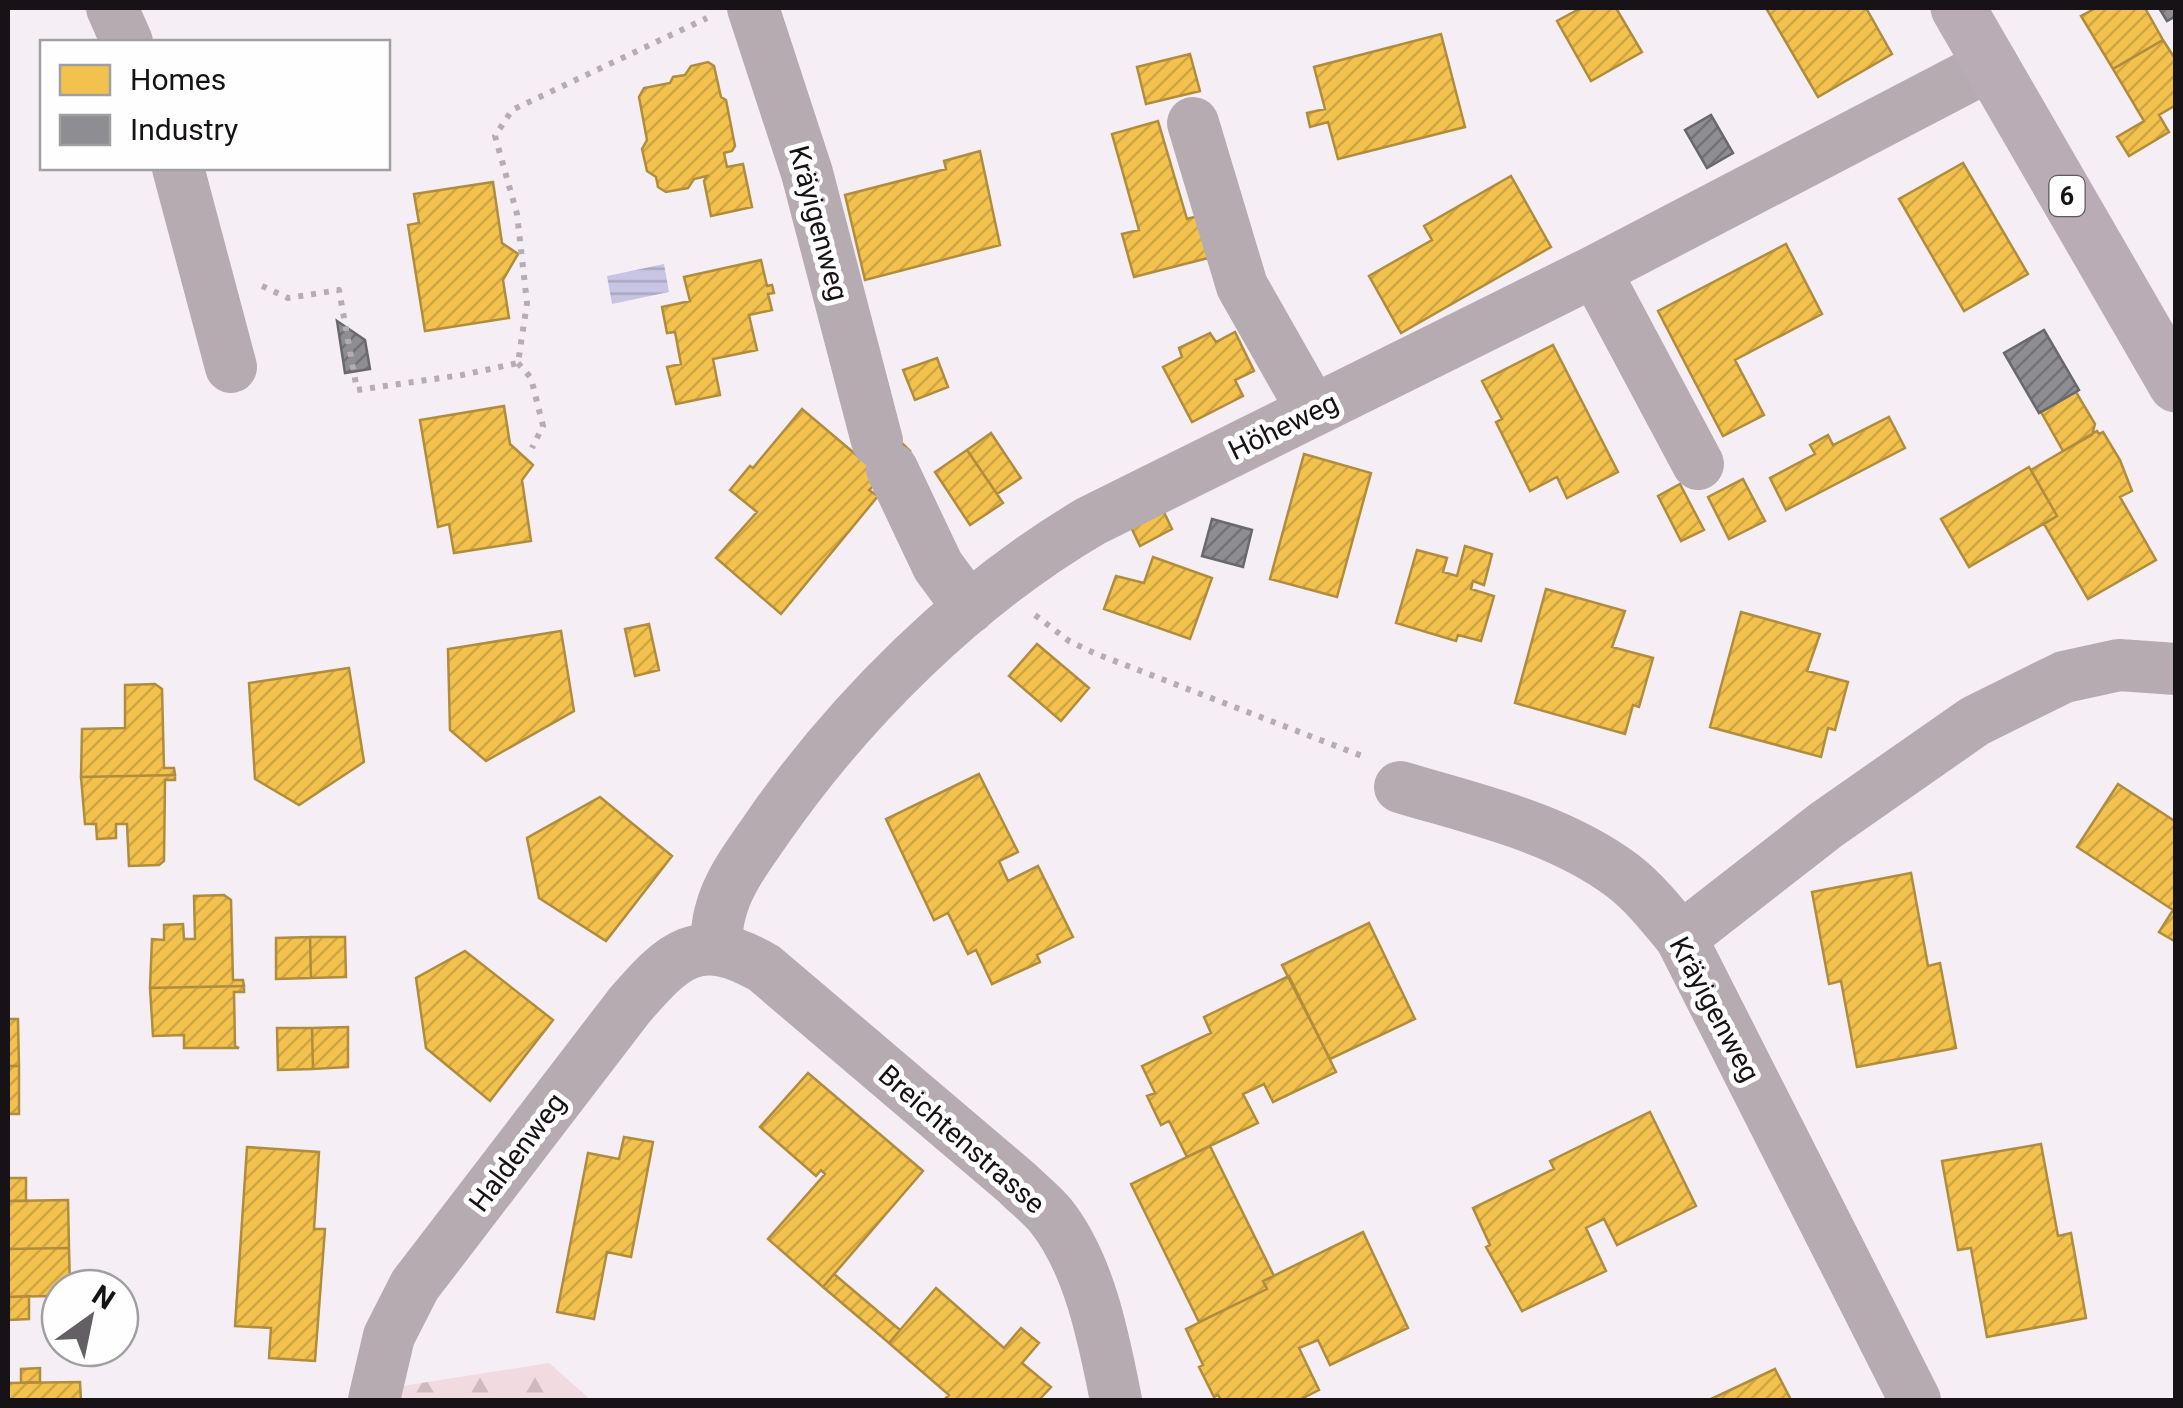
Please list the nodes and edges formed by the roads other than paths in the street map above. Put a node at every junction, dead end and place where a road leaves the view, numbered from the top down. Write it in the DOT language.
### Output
graph roads {
  1 [pos="112,8"];
  2 [pos="733,11"];
  3 [pos="1979,26"];
  4 [pos="126,40"];
  5 [pos="1193,124"];
  6 [pos="179,170"];
  7 [pos="1596,271"];
  8 [pos="2167,352"];
  9 [pos="231,367"];
  10 [pos="1313,411"];
  11 [pos="1698,464"];
  12 [pos="986,596"];
  13 [pos="2176,669"];
  14 [pos="1400,787"];
  15 [pos="1681,938"];
  16 [pos="715,948"];
  17 [pos="374,1400"];
  18 [pos="1116,1400"];
  19 [pos="1915,1400"];
  1 -- 4 [label="street"];
  2 -- 12 [label="street, Kräyigenweg"];
  3 -- 7 [label="street, Höheweg"];
  3 -- 8 [label="main road, 6"];
  5 -- 10 [label="street"];
  6 -- 9 [label="street"];
  7 -- 10 [label="street, Höheweg"];
  7 -- 11 [label="street"];
  10 -- 12 [label="street, Höheweg"];
  12 -- 16 [label="street, Höheweg"];
  13 -- 15 [label="street"];
  14 -- 15 [label="street, Kräyigenweg"];
  15 -- 19 [label="street, Kräyigenweg"];
  16 -- 17 [label="street, Haldenweg"];
  16 -- 18 [label="street, Breichtenstrasse"];
}
